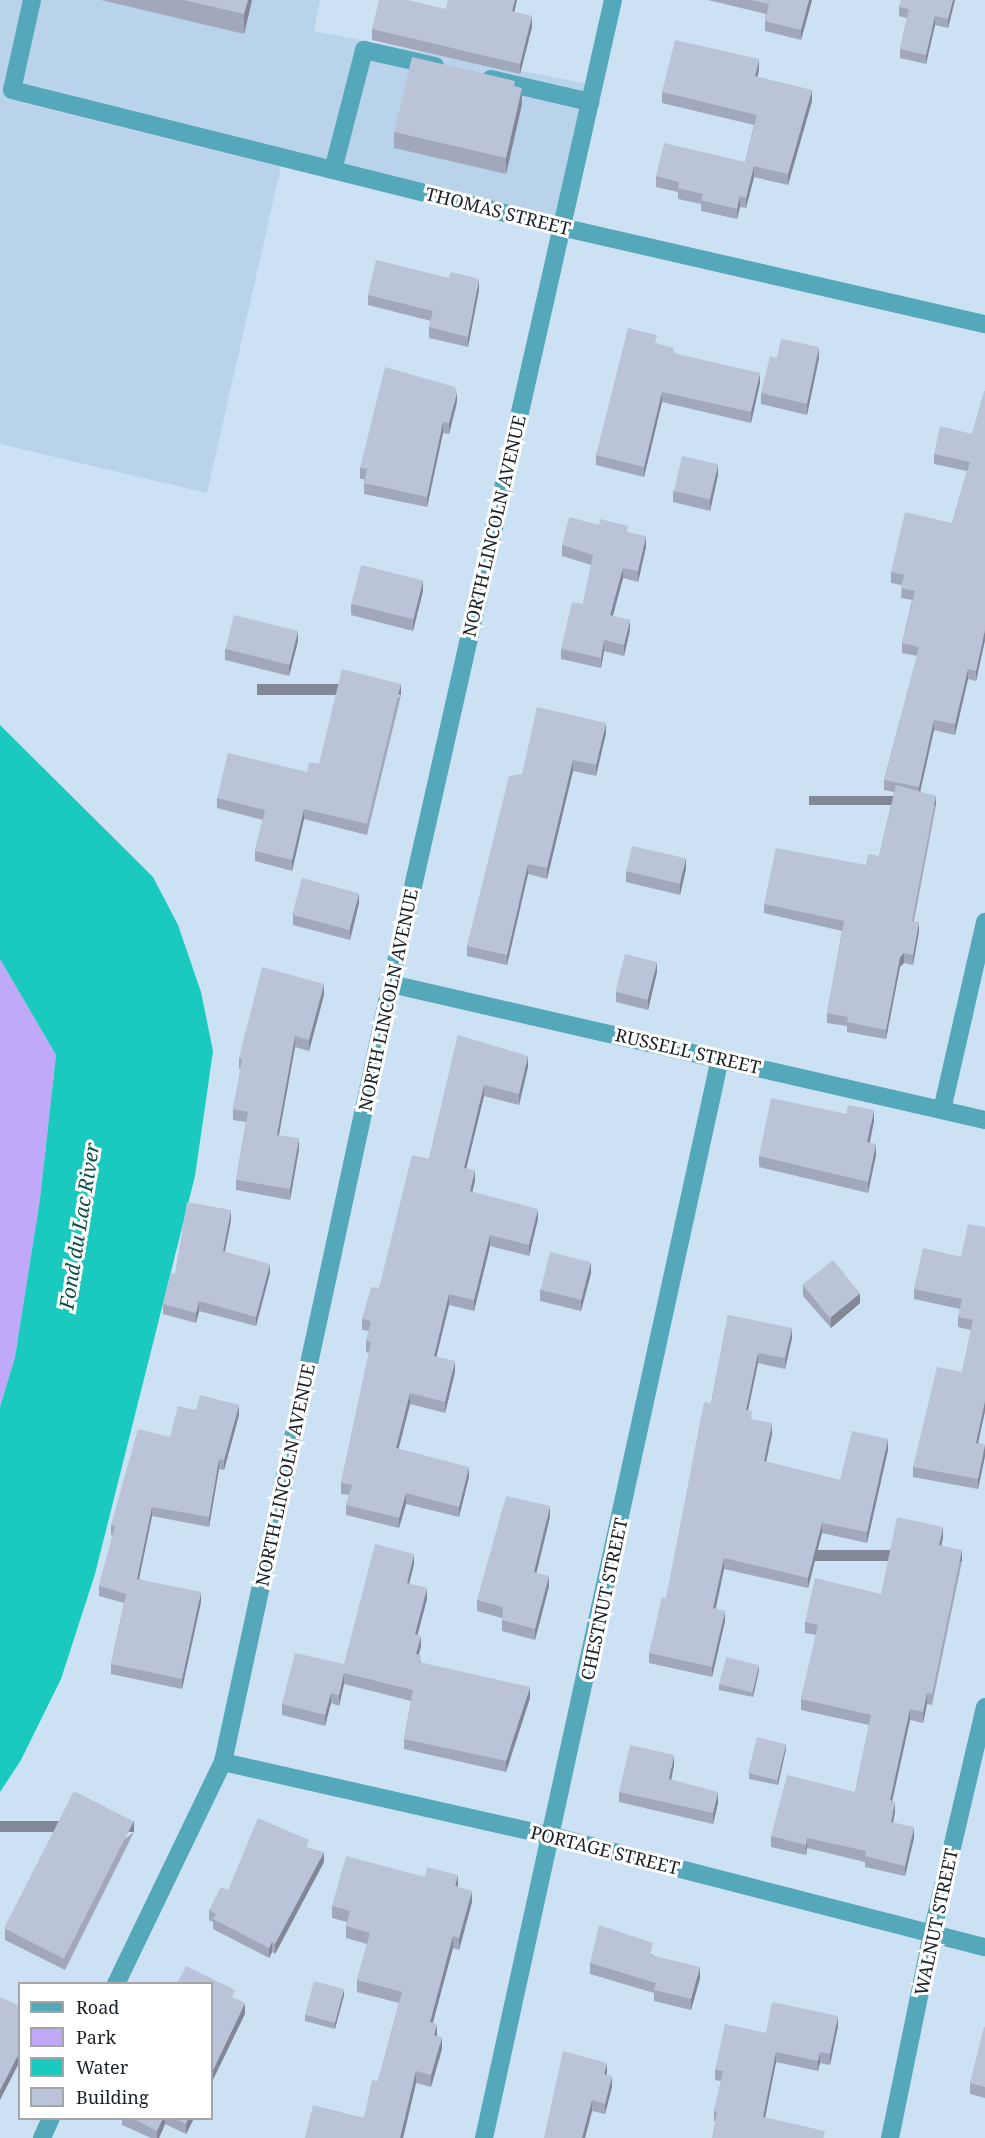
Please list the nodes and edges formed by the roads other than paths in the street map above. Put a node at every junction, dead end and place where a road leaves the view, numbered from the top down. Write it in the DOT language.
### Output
graph roads {
  1 [pos="32,0"];
  2 [pos="613,0"];
  3 [pos="454,71"];
  4 [pos="477,76"];
  5 [pos="590,102"];
  6 [pos="333,170"];
  7 [pos="561,227"];
  8 [pos="985,324"];
  9 [pos="985,922"];
  10 [pos="391,984"];
  11 [pos="720,1058"];
  12 [pos="942,1110"];
  13 [pos="985,1120"];
  14 [pos="985,1707"];
  15 [pos="223,1762"];
  16 [pos="552,1836"];
  17 [pos="932,1934"];
  18 [pos="985,1947"];
  19 [pos="116,1982"];
  20 [pos="50,2120"];
  21 [pos="42,2138"];
  22 [pos="484,2138"];
  23 [pos="890,2138"];
  1 -- 6 [label="street, THOMAS STREET"];
  2 -- 5 [label="street, NORTH LINCOLN AVENUE"];
  3 -- 6 [label="street"];
  4 -- 5 [label="street"];
  5 -- 7 [label="street, NORTH LINCOLN AVENUE"];
  6 -- 7 [label="street, THOMAS STREET"];
  7 -- 8 [label="street, THOMAS STREET"];
  7 -- 10 [label="street, NORTH LINCOLN AVENUE"];
  9 -- 12 [label="street"];
  10 -- 11 [label="street, RUSSELL STREET"];
  10 -- 15 [label="street, NORTH LINCOLN AVENUE"];
  11 -- 12 [label="street, RUSSELL STREET"];
  11 -- 16 [label="street, CHESTNUT STREET"];
  12 -- 13 [label="street, RUSSELL STREET"];
  14 -- 17 [label="street, WALNUT STREET"];
  15 -- 16 [label="street, PORTAGE STREET"];
  15 -- 19 [label="street, NORTH LINCOLN AVENUE"];
  16 -- 17 [label="street, PORTAGE STREET"];
  16 -- 22 [label="street, CHESTNUT STREET"];
  17 -- 18 [label="street, PORTAGE STREET"];
  17 -- 23 [label="street, WALNUT STREET"];
  20 -- 21 [label="street"];
}
